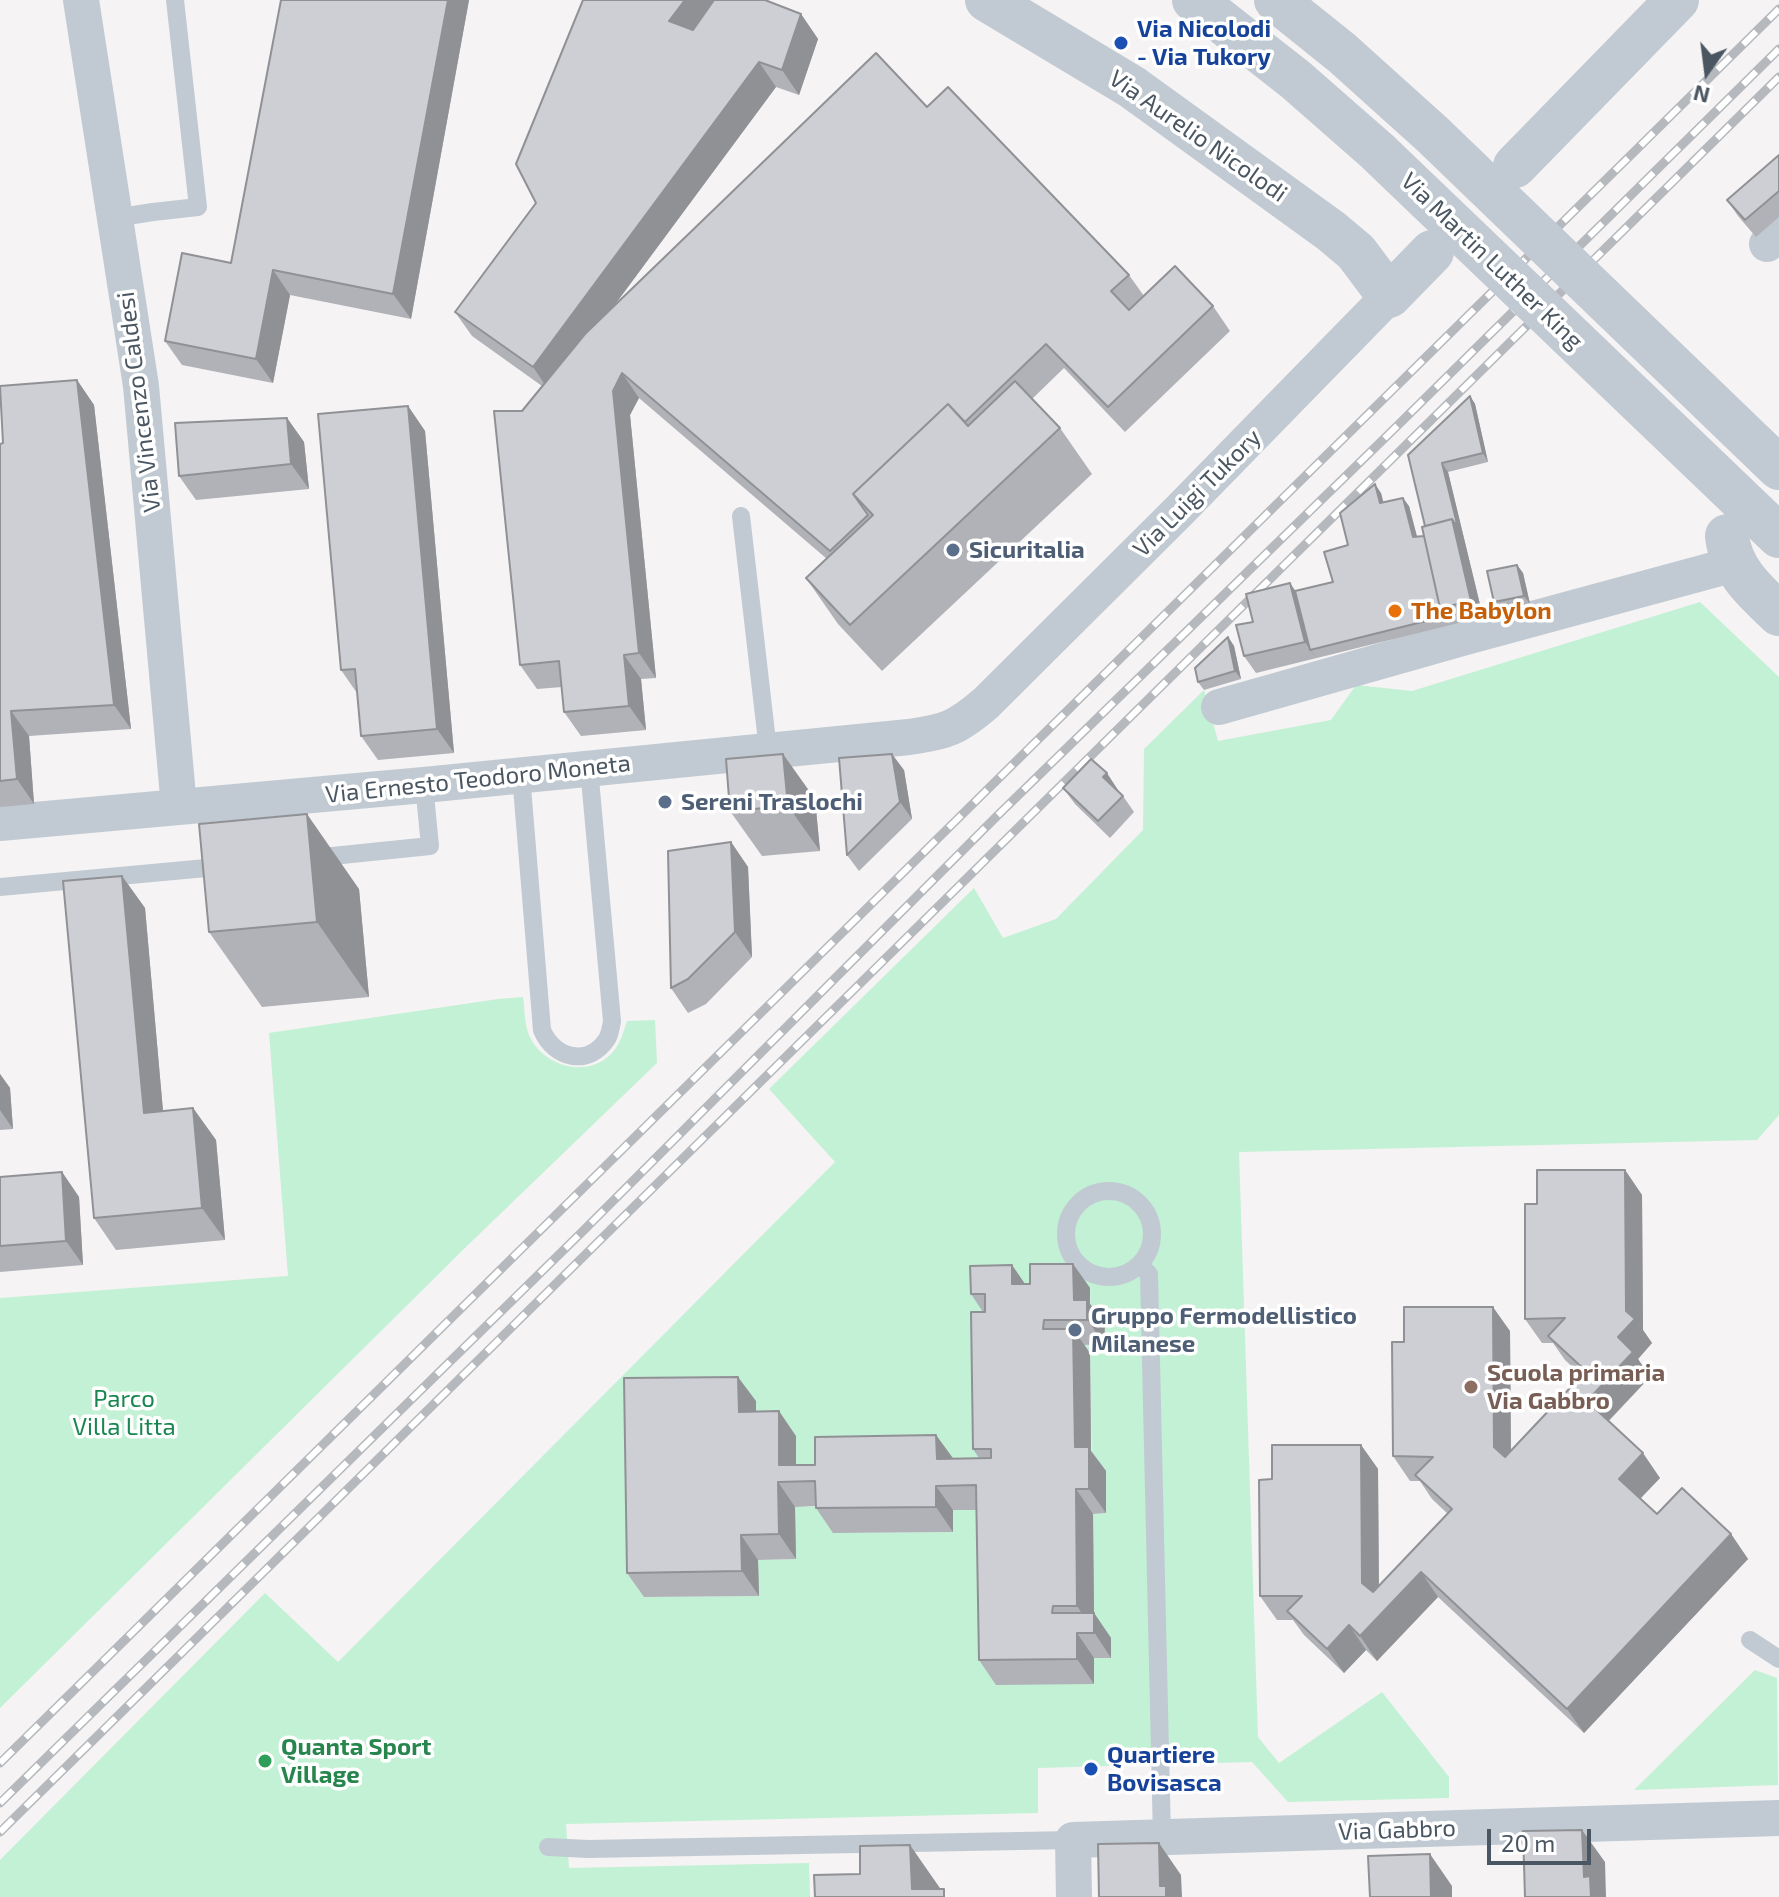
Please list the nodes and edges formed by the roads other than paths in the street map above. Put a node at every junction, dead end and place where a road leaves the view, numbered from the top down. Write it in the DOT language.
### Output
graph roads {
  1 [pos="81,0"];
  2 [pos="175,0"];
  3 [pos="987,0"];
  4 [pos="1194,0"];
  5 [pos="1276,0"];
  6 [pos="1677,0"];
  7 [pos="1515,166"];
  8 [pos="115,218"];
  9 [pos="1432,252"];
  10 [pos="1389,296"];
  11 [pos="1779,468"];
  12 [pos="741,516"];
  13 [pos="1779,536"];
  14 [pos="1731,550"];
  15 [pos="1779,614"];
  16 [pos="1219,707"];
  17 [pos="955,727"];
  18 [pos="768,750"];
  19 [pos="589,768"];
  20 [pos="521,775"];
  21 [pos="424,785"];
  22 [pos="179,807"];
  23 [pos="0,823"];
  24 [pos="289,860"];
  25 [pos="242,864"];
  26 [pos="0,887"];
  27 [pos="1140,1265"];
  28 [pos="1750,1640"];
  29 [pos="1779,1659"];
  30 [pos="1779,1818"];
  31 [pos="1162,1838"];
  32 [pos="1073,1840"];
  33 [pos="548,1847"];
  34 [pos="1074,1897"];
  1 -- 8 [label="street, Via Vincenzo Caldesi"];
  2 -- 8 [label="lane"];
  3 -- 10 [label="street, Via Aurelio Nicolodi"];
  4 -- 13 [label="street, Via Martin Luther King, bridge"];
  5 -- 11 [label="street, Via Martin Luther King, bridge"];
  6 -- 7 [label="street"];
  8 -- 22 [label="street, Via Vincenzo Caldesi"];
  9 -- 10 [label="street, Via Luigi Tukory"];
  10 -- 17 [label="street, Via Luigi Tukory"];
  12 -- 18 [label="lane"];
  14 -- 15 [label="street"];
  14 -- 16 [label="street"];
  17 -- 18 [label="street, Via Ernesto Teodoro Moneta"];
  18 -- 19 [label="street, Via Ernesto Teodoro Moneta"];
  19 -- 20 [label="street, Via Ernesto Teodoro Moneta"];
  19 -- 20 [label="lane"];
  20 -- 21 [label="street, Via Ernesto Teodoro Moneta"];
  21 -- 22 [label="street, Via Ernesto Teodoro Moneta"];
  21 -- 24 [label="lane"];
  22 -- 23 [label="street, Via Ernesto Teodoro Moneta"];
  25 -- 26 [label="lane"];
  27 -- 27 [label="lane"];
  27 -- 31 [label="lane"];
  28 -- 29 [label="lane"];
  30 -- 31 [label="street, Via Gabbro"];
  31 -- 32 [label="street, Via Gabbro"];
  32 -- 33 [label="lane"];
  32 -- 34 [label="street"];
}
